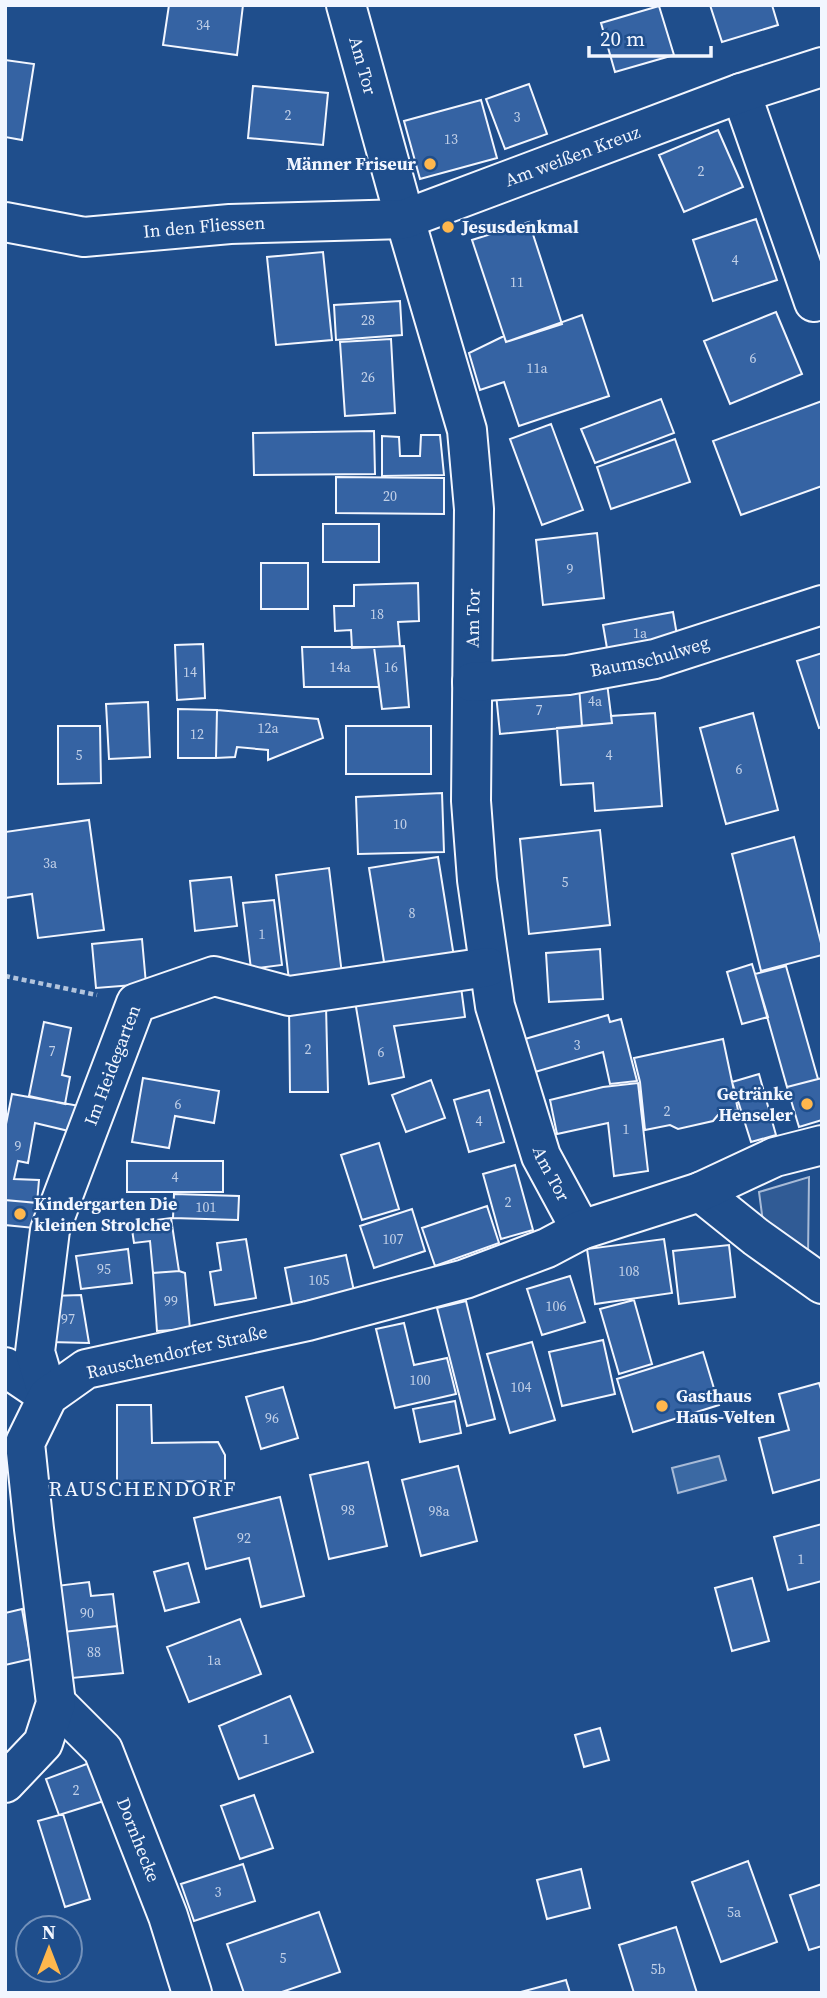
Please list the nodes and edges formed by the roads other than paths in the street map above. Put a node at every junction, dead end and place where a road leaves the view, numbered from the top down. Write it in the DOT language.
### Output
graph roads {
  1 [pos="346,5"];
  2 [pos="822,67"];
  3 [pos="741,93"];
  4 [pos="405,219"];
  5 [pos="5,222"];
  6 [pos="814,302"];
  7 [pos="822,605"];
  8 [pos="472,682"];
  9 [pos="488,967"];
  10 [pos="822,1145"];
  11 [pos="700,1192"];
  12 [pos="581,1230"];
  13 [pos="822,1284"];
  14 [pos="5,1367"];
  15 [pos="48,1396"];
  16 [pos="56,1703"];
  17 [pos="5,1783"];
  18 [pos="192,1993"];
  1 -- 4 [label="street, Am Tor"];
  2 -- 3 [label="street, Am weißen Kreuz"];
  3 -- 4 [label="street, Am weißen Kreuz"];
  3 -- 6 [label="street"];
  4 -- 5 [label="street, In den Fliessen"];
  4 -- 8 [label="street, Am Tor"];
  7 -- 8 [label="street, Baumschulweg"];
  8 -- 9 [label="street, Am Tor"];
  9 -- 12 [label="street, Am Tor"];
  9 -- 15 [label="street, Im Heidegarten"];
  10 -- 11 [label="street, Rauschendorfer Straße"];
  11 -- 12 [label="street, Rauschendorfer Straße"];
  11 -- 13 [label="street"];
  12 -- 15 [label="street, Rauschendorfer Straße"];
  14 -- 15 [label="street"];
  15 -- 16 [label="street, Rauschendorfer Straße"];
  16 -- 17 [label="street, Rauschendorfer Straße"];
  16 -- 18 [label="street, Dornhecke"];
}
